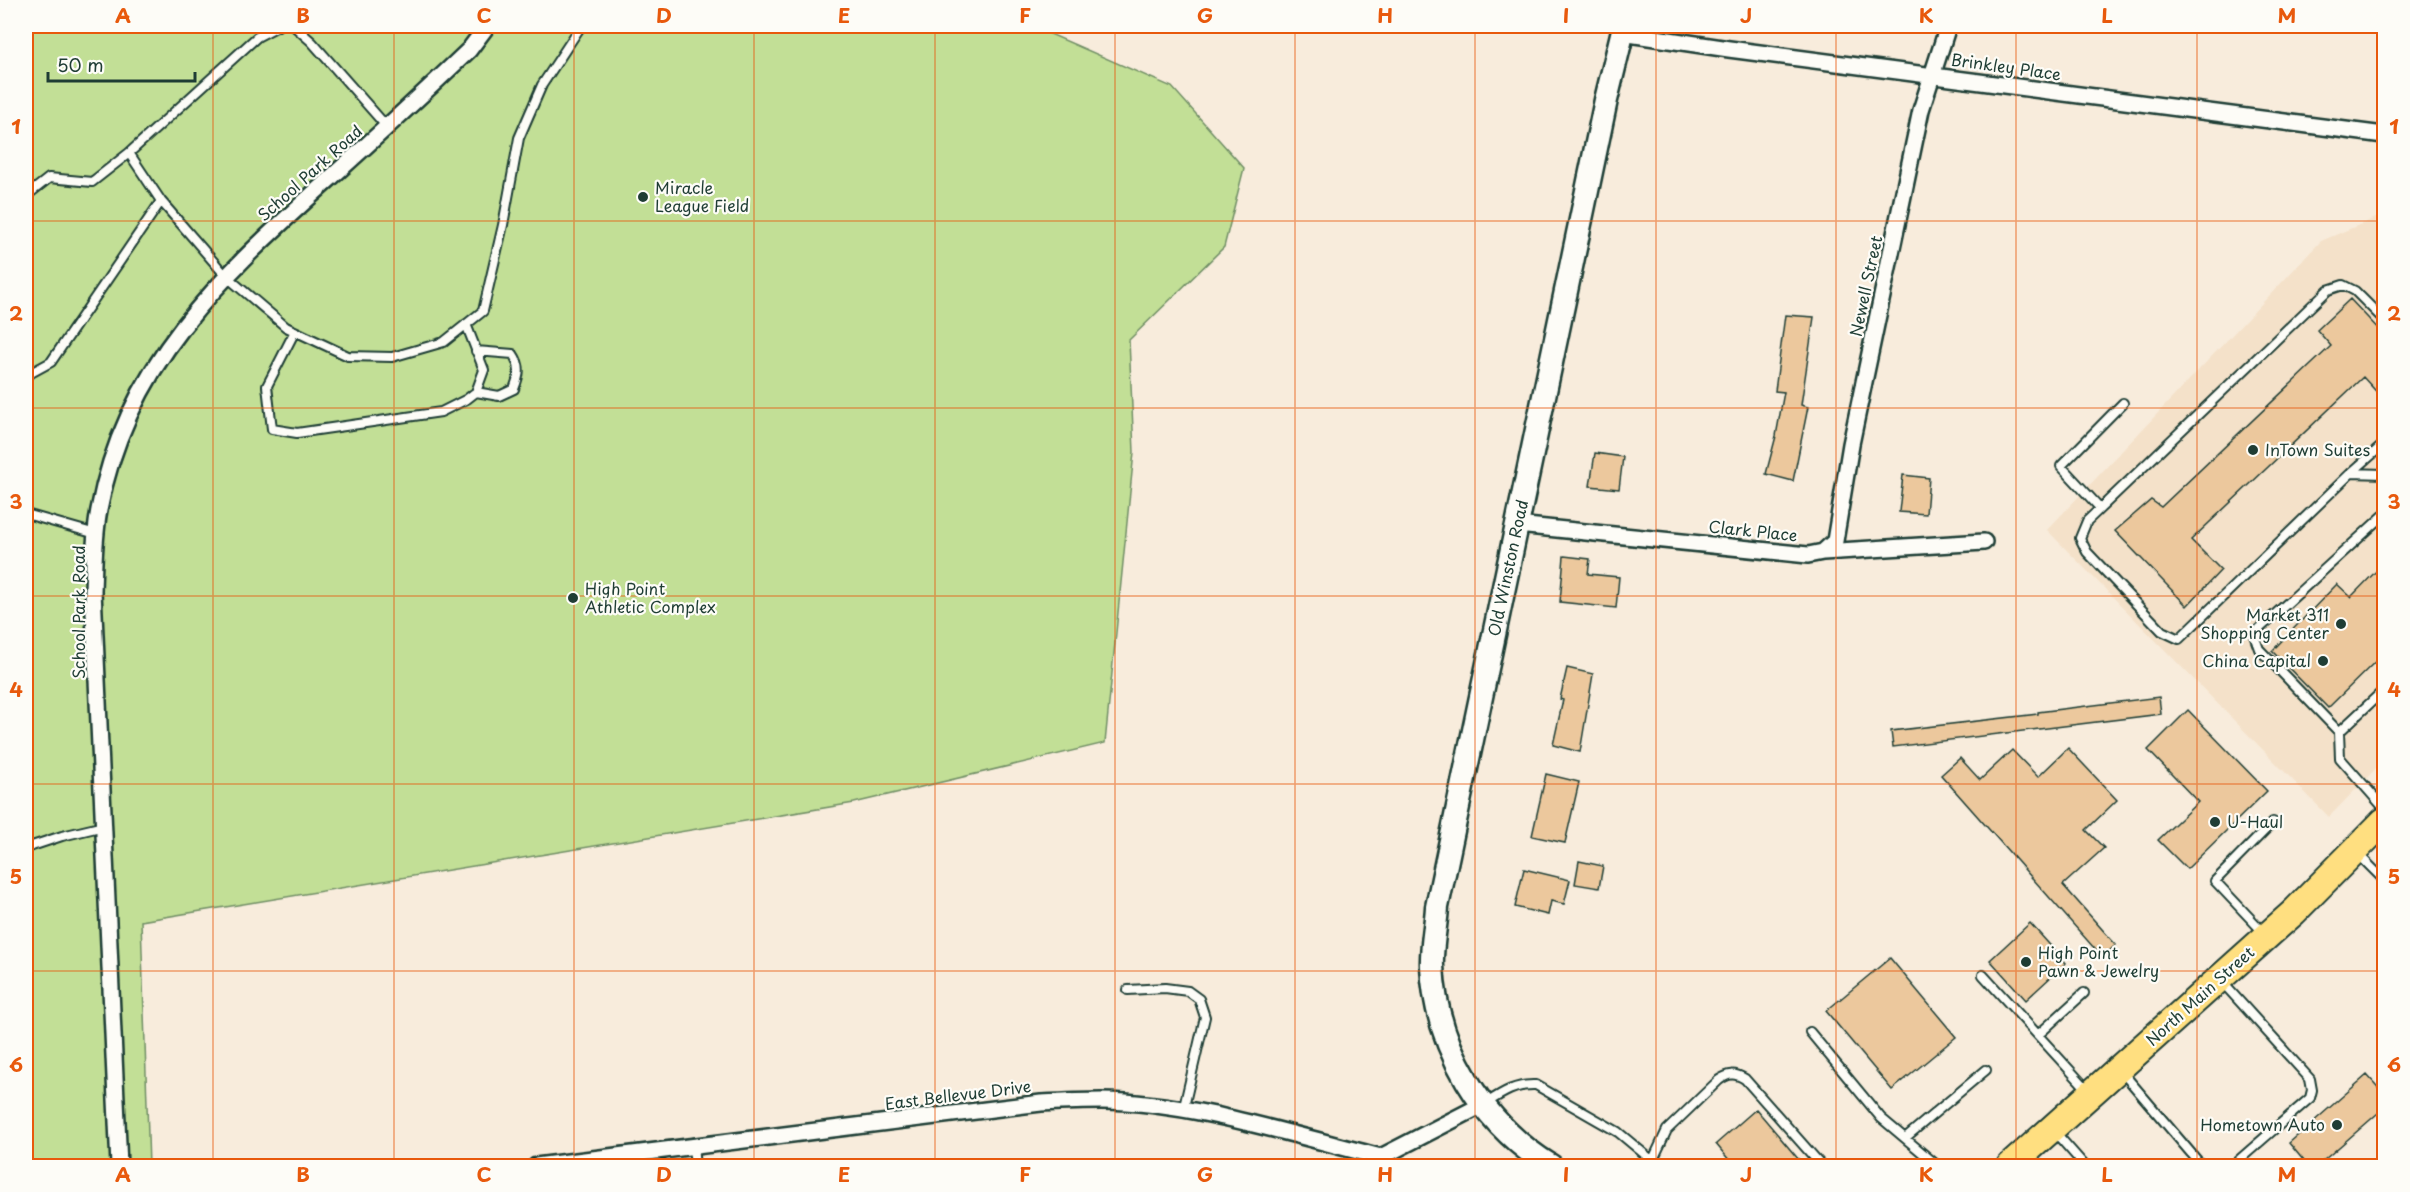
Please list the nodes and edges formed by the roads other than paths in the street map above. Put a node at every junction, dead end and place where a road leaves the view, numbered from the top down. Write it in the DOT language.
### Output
graph roads {
  1 [pos="278,26"];
  2 [pos="294,26"];
  3 [pos="487,26"];
  4 [pos="581,26"];
  5 [pos="1948,26"];
  6 [pos="1623,29"];
  7 [pos="1933,75"];
  8 [pos="387,127"];
  9 [pos="2385,135"];
  10 [pos="129,153"];
  11 [pos="26,196"];
  12 [pos="161,201"];
  13 [pos="226,276"];
  14 [pos="2385,320"];
  15 [pos="466,324"];
  16 [pos="295,331"];
  17 [pos="476,351"];
  18 [pos="26,371"];
  19 [pos="476,392"];
  20 [pos="2123,403"];
  21 [pos="2385,444"];
  22 [pos="2351,473"];
  23 [pos="2385,474"];
  24 [pos="2100,508"];
  25 [pos="26,514"];
  26 [pos="2385,515"];
  27 [pos="1517,525"];
  28 [pos="96,534"];
  29 [pos="1984,542"];
  30 [pos="1823,552"];
  31 [pos="2385,690"];
  32 [pos="2339,732"];
  33 [pos="2385,808"];
  34 [pos="2385,821"];
  35 [pos="2273,822"];
  36 [pos="104,826"];
  37 [pos="26,848"];
  38 [pos="2354,851"];
  39 [pos="2385,880"];
  40 [pos="2267,936"];
  41 [pos="1983,975"];
  42 [pos="2219,979"];
  43 [pos="1128,990"];
  44 [pos="2084,993"];
  45 [pos="1810,1032"];
  46 [pos="2038,1035"];
  47 [pos="2119,1069"];
  48 [pos="1986,1070"];
  49 [pos="2091,1094"];
  50 [pos="1482,1105"];
  51 [pos="1183,1111"];
  52 [pos="2052,1129"];
  53 [pos="1905,1138"];
  54 [pos="693,1147"];
  55 [pos="1380,1162"];
  56 [pos="1652,1164"];
  57 [pos="119,1167"];
  58 [pos="536,1167"];
  59 [pos="695,1167"];
  60 [pos="1551,1167"];
  61 [pos="1664,1167"];
  62 [pos="1822,1167"];
  63 [pos="1938,1167"];
  64 [pos="2010,1167"];
  65 [pos="2085,1167"];
  66 [pos="2202,1167"];
  67 [pos="2232,1167"];
  1 -- 10 [label="lane"];
  2 -- 8 [label="lane"];
  3 -- 8 [label="street, School Park Road"];
  4 -- 15 [label="lane"];
  5 -- 7 [label="street, Newell Street"];
  6 -- 7 [label="street, Brinkley Place"];
  6 -- 27 [label="street, Old Winston Road"];
  7 -- 9 [label="street, Brinkley Place"];
  7 -- 30 [label="street, Newell Street"];
  8 -- 13 [label="street, School Park Road"];
  10 -- 11 [label="lane"];
  10 -- 12 [label="lane"];
  12 -- 13 [label="lane"];
  12 -- 18 [label="lane"];
  13 -- 16 [label="lane"];
  13 -- 28 [label="street, School Park Road"];
  14 -- 24 [label="lane"];
  15 -- 16 [label="lane"];
  15 -- 17 [label="lane"];
  16 -- 19 [label="lane"];
  17 -- 19 [label="lane"];
  17 -- 19 [label="lane"];
  20 -- 24 [label="lane"];
  21 -- 22 [label="lane"];
  22 -- 23 [label="lane"];
  22 -- 24 [label="lane"];
  25 -- 28 [label="lane"];
  26 -- 32 [label="lane"];
  27 -- 30 [label="street, Clark Place"];
  27 -- 50 [label="street, Old Winston Road"];
  28 -- 36 [label="street, School Park Road"];
  29 -- 30 [label="street, Clark Place"];
  31 -- 32 [label="lane"];
  32 -- 33 [label="lane"];
  34 -- 38 [label="main road, North Main Street"];
  35 -- 40 [label="lane"];
  36 -- 37 [label="lane"];
  36 -- 57 [label="street, School Park Road"];
  38 -- 39 [label="lane"];
  38 -- 40 [label="main road, North Main Street"];
  40 -- 42 [label="main road, North Main Street"];
  41 -- 46 [label="lane"];
  42 -- 47 [label="main road, North Main Street"];
  42 -- 67 [label="lane"];
  43 -- 51 [label="lane"];
  44 -- 46 [label="lane"];
  45 -- 53 [label="lane"];
  46 -- 49 [label="lane"];
  47 -- 49 [label="main road, North Main Street"];
  47 -- 66 [label="lane"];
  48 -- 53 [label="lane"];
  49 -- 52 [label="main road, North Main Street"];
  50 -- 55 [label="street"];
  50 -- 56 [label="lane"];
  50 -- 60 [label="street, Old Winston Road"];
  51 -- 54 [label="street, East Bellevue Drive"];
  51 -- 55 [label="street, East Bellevue Drive"];
  52 -- 64 [label="main road, North Main Street"];
  52 -- 65 [label="lane"];
  53 -- 63 [label="lane"];
  54 -- 58 [label="street, East Bellevue Drive"];
  54 -- 59 [label="lane"];
  56 -- 61 [label="lane"];
  56 -- 62 [label="lane"];
}
